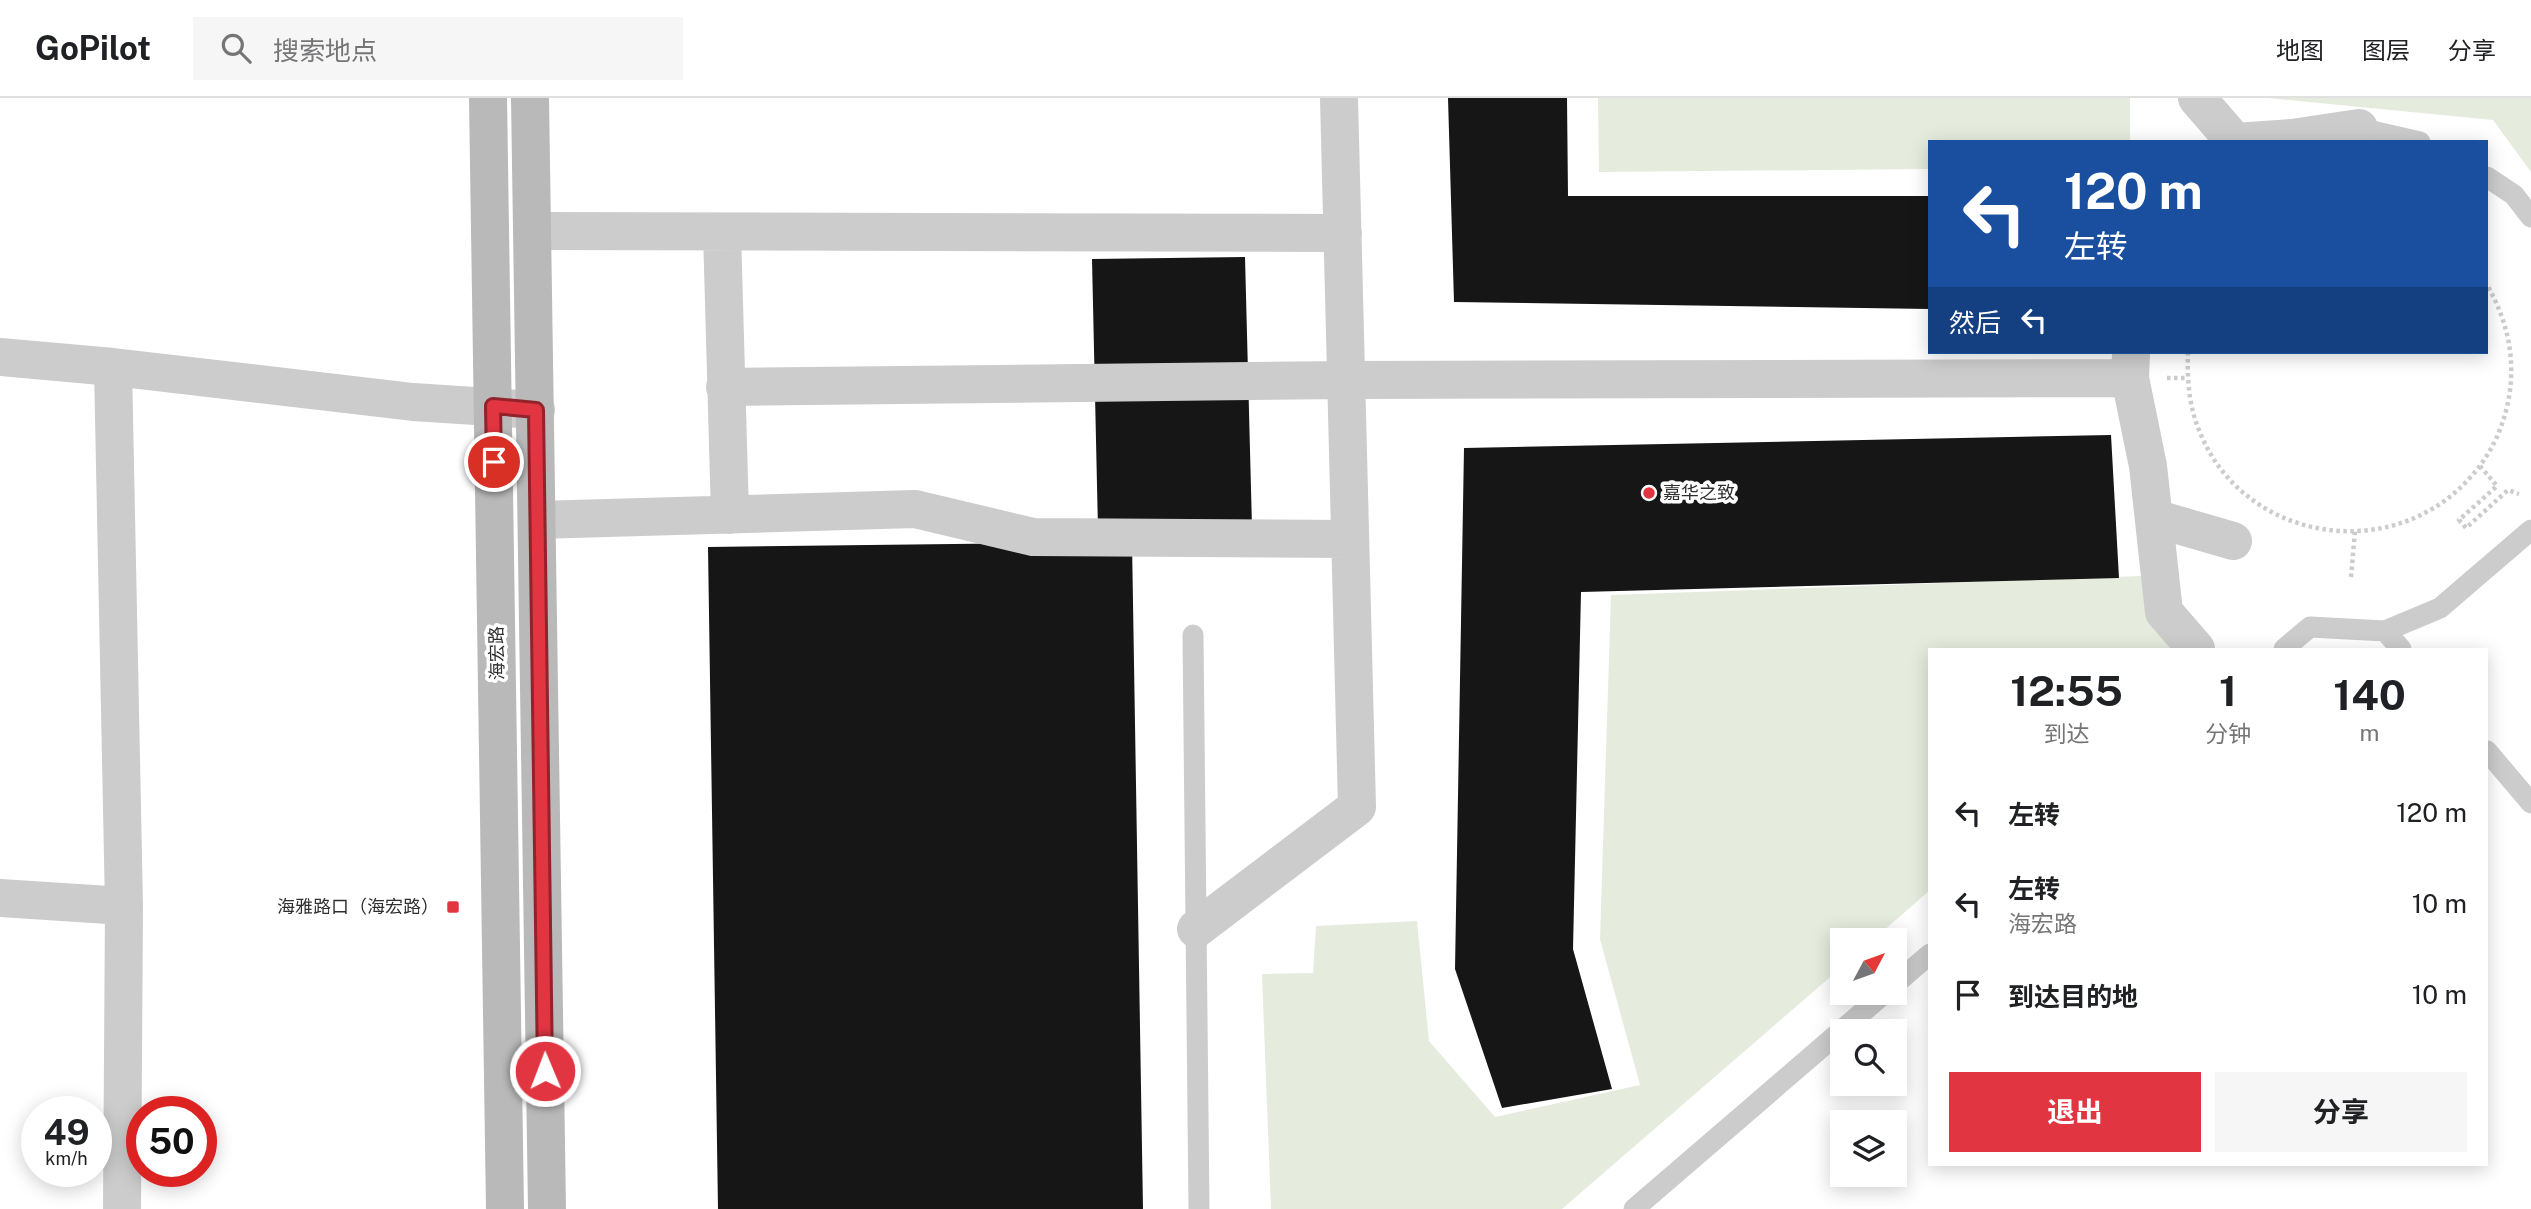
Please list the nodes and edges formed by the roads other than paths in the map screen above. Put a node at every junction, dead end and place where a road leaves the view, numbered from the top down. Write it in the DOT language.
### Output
graph roads {
  1 [pos="488,98"];
  2 [pos="530,98"];
  3 [pos="1339,98"];
  4 [pos="2197,98"];
  5 [pos="2359,128"];
  6 [pos="2233,140"];
  7 [pos="2298,140"];
  8 [pos="2411,140"];
  9 [pos="2488,178"];
  10 [pos="2531,218"];
  11 [pos="533,231"];
  12 [pos="722,232"];
  13 [pos="1343,233"];
  14 [pos="0,357"];
  15 [pos="2130,365"];
  16 [pos="113,367"];
  17 [pos="1347,380"];
  18 [pos="725,387"];
  19 [pos="493,406"];
  20 [pos="536,410"];
  21 [pos="730,515"];
  22 [pos="2154,518"];
  23 [pos="537,520"];
  24 [pos="2531,530"];
  25 [pos="1350,538"];
  26 [pos="2233,541"];
  27 [pos="2385,631"];
  28 [pos="1193,635"];
  29 [pos="2195,648"];
  30 [pos="2285,648"];
  31 [pos="2400,648"];
  32 [pos="2488,752"];
  33 [pos="2531,803"];
  34 [pos="0,898"];
  35 [pos="124,906"];
  36 [pos="1196,929"];
  37 [pos="1928,956"];
  38 [pos="1908,973"];
  39 [pos="1871,1005"];
  40 [pos="122,1209"];
  41 [pos="505,1209"];
  42 [pos="547,1209"];
  43 [pos="1199,1209"];
  44 [pos="1634,1209"];
  1 -- 19 [label="main road, 海宏路"];
  2 -- 11 [label="main road"];
  3 -- 13 [label="street"];
  4 -- 6 [label="street"];
  5 -- 7 [label="street"];
  5 -- 8 [label="lane"];
  9 -- 10 [label="lane"];
  11 -- 12 [label="street"];
  11 -- 20 [label="main road"];
  12 -- 13 [label="street"];
  12 -- 18 [label="street"];
  13 -- 17 [label="street"];
  14 -- 16 [label="street"];
  15 -- 17 [label="street"];
  15 -- 22 [label="street"];
  16 -- 19 [label="street"];
  16 -- 35 [label="street"];
  17 -- 18 [label="street"];
  17 -- 25 [label="street"];
  18 -- 21 [label="street"];
  19 -- 20 [label="street"];
  19 -- 41 [label="main road, 海宏路"];
  20 -- 23 [label="main road"];
  21 -- 23 [label="street"];
  21 -- 25 [label="street"];
  22 -- 26 [label="street"];
  22 -- 29 [label="street"];
  23 -- 42 [label="main road"];
  24 -- 27 [label="lane"];
  25 -- 36 [label="street"];
  27 -- 30 [label="lane"];
  27 -- 31 [label="lane"];
  28 -- 36 [label="lane"];
  32 -- 33 [label="lane"];
  34 -- 35 [label="street"];
  35 -- 40 [label="street"];
  36 -- 43 [label="lane"];
  37 -- 38 [label="lane"];
  39 -- 44 [label="lane"];
}
